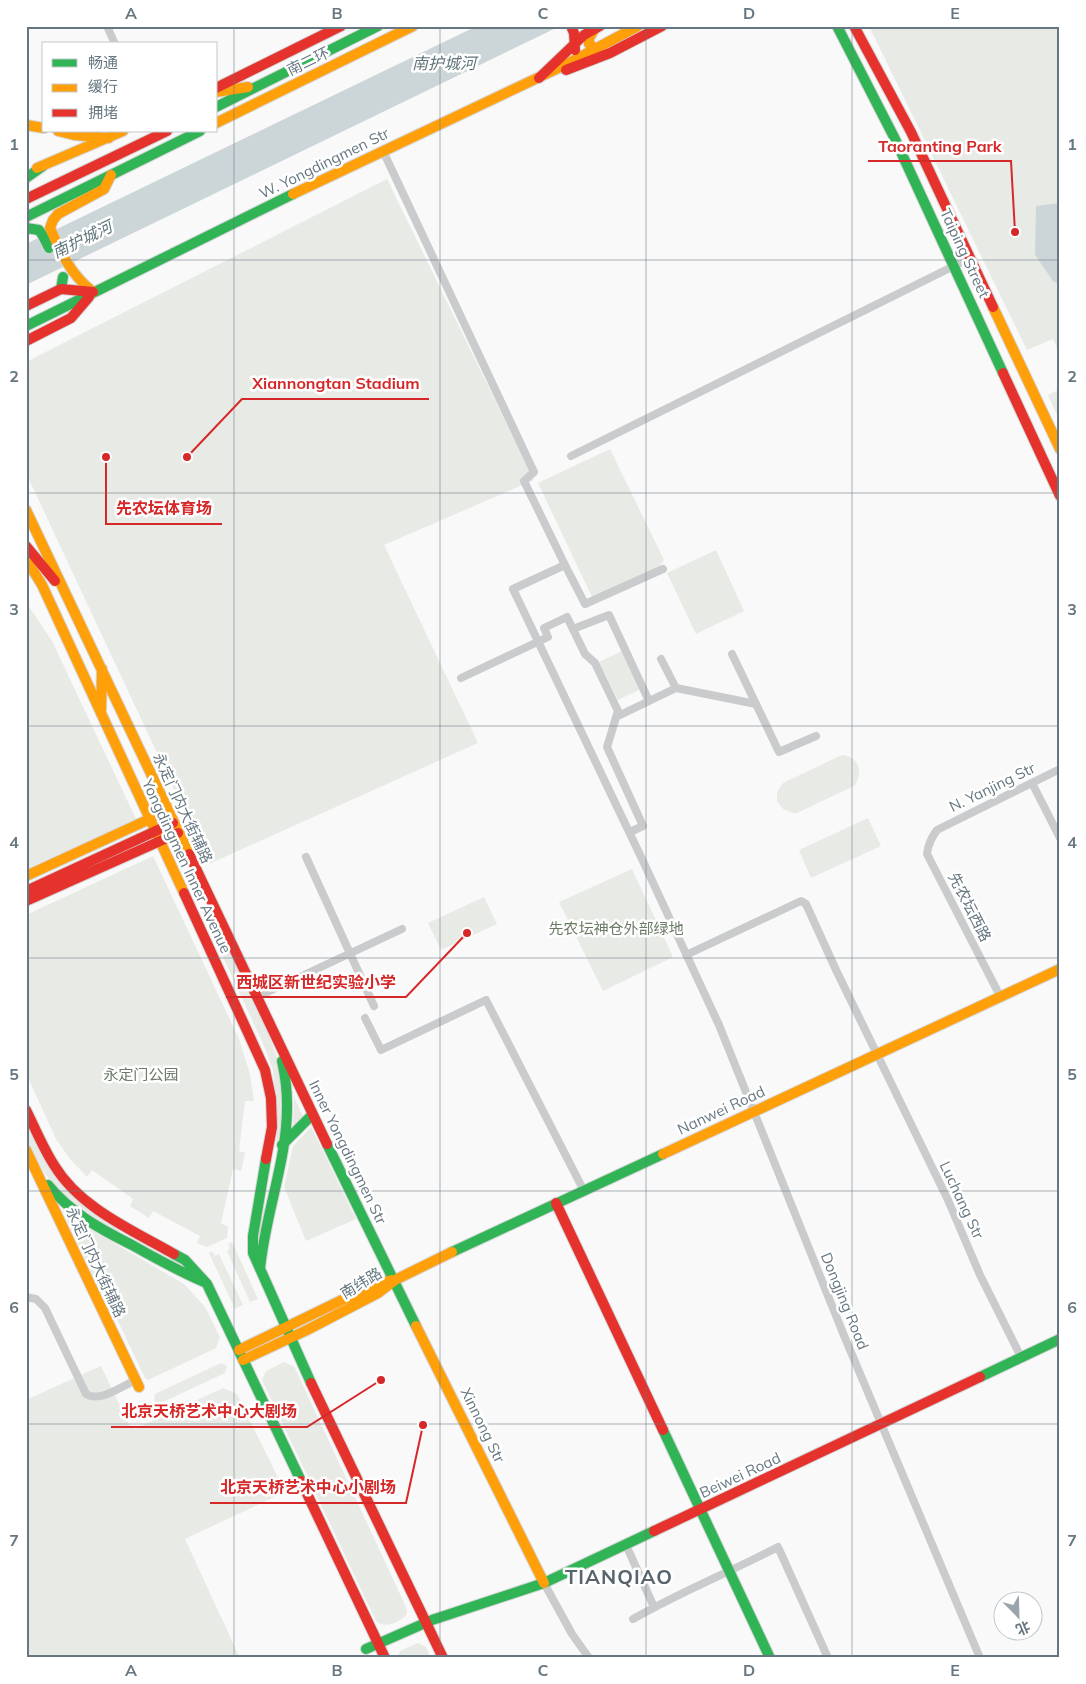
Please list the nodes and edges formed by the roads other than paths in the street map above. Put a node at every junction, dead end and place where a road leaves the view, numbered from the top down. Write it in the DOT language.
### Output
graph roads {
  1 [pos="107,26"];
  2 [pos="341,26"];
  3 [pos="378,26"];
  4 [pos="413,26"];
  5 [pos="638,26"];
  6 [pos="662,26"];
  7 [pos="837,26"];
  8 [pos="854,26"];
  9 [pos="569,28"];
  10 [pos="597,28"];
  11 [pos="114,42"];
  12 [pos="575,45"];
  13 [pos="596,49"];
  14 [pos="566,60"];
  15 [pos="538,78"];
  16 [pos="264,85"];
  17 [pos="218,87"];
  18 [pos="218,92"];
  19 [pos="218,106"];
  20 [pos="218,122"];
  21 [pos="26,125"];
  22 [pos="42,128"];
  23 [pos="62,132"];
  24 [pos="121,132"];
  25 [pos="165,132"];
  26 [pos="198,132"];
  27 [pos="109,138"];
  28 [pos="383,152"];
  29 [pos="43,166"];
  30 [pos="26,172"];
  31 [pos="111,175"];
  32 [pos="26,178"];
  33 [pos="26,199"];
  34 [pos="26,216"];
  35 [pos="26,228"];
  36 [pos="46,230"];
  37 [pos="970,258"];
  38 [pos="954,266"];
  39 [pos="67,275"];
  40 [pos="61,289"];
  41 [pos="93,292"];
  42 [pos="26,306"];
  43 [pos="26,320"];
  44 [pos="26,326"];
  45 [pos="26,340"];
  46 [pos="1060,450"];
  47 [pos="571,456"];
  48 [pos="1060,496"];
  49 [pos="26,510"];
  50 [pos="26,546"];
  51 [pos="26,559"];
  52 [pos="565,565"];
  53 [pos="662,569"];
  54 [pos="64,591"];
  55 [pos="573,629"];
  56 [pos="538,642"];
  57 [pos="732,654"];
  58 [pos="661,659"];
  59 [pos="102,669"];
  60 [pos="461,678"];
  61 [pos="676,688"];
  62 [pos="649,701"];
  63 [pos="756,704"];
  64 [pos="101,715"];
  65 [pos="616,717"];
  66 [pos="816,736"];
  67 [pos="1060,769"];
  68 [pos="1032,782"];
  69 [pos="172,821"];
  70 [pos="154,829"];
  71 [pos="937,830"];
  72 [pos="630,832"];
  73 [pos="1060,838"];
  74 [pos="306,857"];
  75 [pos="26,876"];
  76 [pos="26,884"];
  77 [pos="26,891"];
  78 [pos="26,901"];
  79 [pos="402,929"];
  80 [pos="349,954"];
  81 [pos="686,955"];
  82 [pos="1060,969"];
  83 [pos="1000,996"];
  84 [pos="257,997"];
  85 [pos="374,1006"];
  86 [pos="365,1018"];
  87 [pos="275,1038"];
  88 [pos="877,1055"];
  89 [pos="26,1110"];
  90 [pos="755,1111"];
  91 [pos="312,1114"];
  92 [pos="282,1145"];
  93 [pos="28,1155"];
  94 [pos="584,1191"];
  95 [pos="556,1204"];
  96 [pos="260,1269"];
  97 [pos="395,1280"];
  98 [pos="207,1284"];
  99 [pos="26,1297"];
  100 [pos="286,1328"];
  101 [pos="291,1338"];
  102 [pos="1060,1339"];
  103 [pos="239,1350"];
  104 [pos="1021,1358"];
  105 [pos="243,1360"];
  106 [pos="137,1383"];
  107 [pos="881,1424"];
  108 [pos="700,1510"];
  109 [pos="626,1545"];
  110 [pos="730,1572"];
  111 [pos="544,1583"];
  112 [pos="654,1607"];
  113 [pos="633,1619"];
  114 [pos="426,1623"];
  115 [pos="377,1643"];
  116 [pos="366,1649"];
  117 [pos="385,1658"];
  118 [pos="443,1658"];
  119 [pos="588,1658"];
  120 [pos="770,1658"];
  121 [pos="828,1658"];
  122 [pos="980,1658"];
  1 -- 11 [label="street"];
  2 -- 17 [label="main road"];
  3 -- 16 [label="main road, 南二环"];
  4 -- 20 [label="main road, 南二环"];
  5 -- 13 [label="main road"];
  6 -- 15 [label="main road"];
  7 -- 38 [label="main road, Taiping Street"];
  8 -- 37 [label="main road, Taiping Street"];
  9 -- 10 [label="main road"];
  9 -- 12 [label="main road"];
  9 -- 14 [label="main road"];
  10 -- 12 [label="main road"];
  10 -- 13 [label="main road"];
  12 -- 14 [label="main road"];
  13 -- 14 [label="main road"];
  14 -- 15 [label="main road"];
  15 -- 28 [label="main road, W. Yongdingmen Str"];
  16 -- 18 [label="main road"];
  16 -- 19 [label="main road, 南二环"];
  21 -- 22 [label="main road"];
  23 -- 27 [label="main road"];
  24 -- 27 [label="main road"];
  25 -- 33 [label="main road"];
  26 -- 31 [label="main road"];
  27 -- 29 [label="main road"];
  28 -- 41 [label="main road, W. Yongdingmen Str"];
  28 -- 52 [label="street"];
  29 -- 30 [label="main road"];
  29 -- 32 [label="main road"];
  31 -- 34 [label="main road"];
  31 -- 36 [label="main road"];
  35 -- 36 [label="main road"];
  36 -- 39 [label="main road"];
  37 -- 38 [label="street"];
  37 -- 46 [label="main road, Taiping Street"];
  38 -- 47 [label="street"];
  38 -- 48 [label="main road, Taiping Street"];
  39 -- 40 [label="main road"];
  39 -- 41 [label="main road"];
  40 -- 41 [label="main road"];
  40 -- 42 [label="main road"];
  41 -- 43 [label="main road"];
  41 -- 44 [label="main road"];
  41 -- 45 [label="main road"];
  49 -- 54 [label="main road"];
  50 -- 54 [label="main road"];
  51 -- 64 [label="main road, Yongdingmen Inner Avenue"];
  52 -- 53 [label="street"];
  52 -- 56 [label="street, Dongjing Road"];
  54 -- 59 [label="main road, 永定门内大街辅路"];
  55 -- 56 [label="street"];
  55 -- 62 [label="street"];
  55 -- 65 [label="street"];
  56 -- 60 [label="street"];
  56 -- 72 [label="street, Dongjing Road"];
  57 -- 63 [label="street"];
  58 -- 61 [label="street"];
  59 -- 64 [label="main road"];
  59 -- 69 [label="main road, 永定门内大街辅路"];
  61 -- 62 [label="street"];
  61 -- 63 [label="street"];
  62 -- 65 [label="street"];
  63 -- 66 [label="street"];
  64 -- 70 [label="main road, Yongdingmen Inner Avenue"];
  65 -- 72 [label="street"];
  67 -- 68 [label="street, N. Yanjing Str"];
  68 -- 71 [label="street, N. Yanjing Str"];
  68 -- 73 [label="street"];
  69 -- 70 [label="main road"];
  69 -- 70 [label="main road"];
  69 -- 84 [label="main road, 永定门内大街辅路"];
  70 -- 75 [label="main road"];
  70 -- 76 [label="main road"];
  70 -- 77 [label="main road"];
  70 -- 78 [label="main road"];
  70 -- 96 [label="main road, Yongdingmen Inner Avenue"];
  71 -- 83 [label="street, 先农坛西路"];
  72 -- 81 [label="street, Dongjing Road"];
  74 -- 80 [label="street"];
  79 -- 80 [label="street"];
  80 -- 84 [label="street"];
  80 -- 85 [label="street"];
  81 -- 88 [label="street, Luchang Str"];
  81 -- 90 [label="street, Dongjing Road"];
  82 -- 83 [label="main road, Nanwei Road"];
  83 -- 88 [label="main road, Nanwei Road"];
  84 -- 87 [label="main road, 永定门内大街辅路"];
  86 -- 94 [label="street"];
  87 -- 91 [label="main road, Inner Yongdingmen Str"];
  87 -- 92 [label="main road"];
  88 -- 90 [label="main road, Nanwei Road"];
  88 -- 104 [label="street, Luchang Str"];
  89 -- 98 [label="main road"];
  90 -- 94 [label="main road, Nanwei Road"];
  90 -- 107 [label="street, Dongjing Road"];
  91 -- 92 [label="main road"];
  91 -- 97 [label="main road, Inner Yongdingmen Str"];
  92 -- 96 [label="main road"];
  93 -- 98 [label="main road"];
  93 -- 106 [label="main road, 永定门内大街辅路"];
  94 -- 95 [label="main road, Nanwei Road"];
  95 -- 97 [label="main road, Nanwei Road"];
  95 -- 108 [label="main road"];
  96 -- 100 [label="main road, Yongdingmen Inner Avenue"];
  97 -- 100 [label="main road, 南纬路"];
  97 -- 101 [label="main road, 南纬路"];
  97 -- 111 [label="main road, Xinnong Str"];
  98 -- 103 [label="main road"];
  99 -- 106 [label="street"];
  100 -- 101 [label="main road, Yongdingmen Inner Avenue"];
  100 -- 103 [label="main road, 南纬路"];
  101 -- 105 [label="main road, 南纬路"];
  101 -- 114 [label="main road, Yongdingmen Inner Avenue"];
  102 -- 104 [label="main road, Beiwei Road"];
  103 -- 105 [label="main road"];
  104 -- 107 [label="main road, Beiwei Road"];
  105 -- 115 [label="main road"];
  107 -- 108 [label="main road, Beiwei Road"];
  107 -- 122 [label="street, Dongjing Road"];
  108 -- 109 [label="main road, Beiwei Road"];
  108 -- 110 [label="main road"];
  109 -- 111 [label="main road, Beiwei Road"];
  109 -- 112 [label="street"];
  110 -- 112 [label="street"];
  110 -- 120 [label="main road"];
  110 -- 121 [label="street"];
  111 -- 114 [label="main road, Beiwei Road"];
  111 -- 119 [label="street"];
  112 -- 113 [label="street"];
  114 -- 115 [label="main road, Beiwei Road"];
  114 -- 118 [label="main road, Yongdingmen Inner Avenue"];
  115 -- 116 [label="main road, Beiwei Road"];
  115 -- 117 [label="main road"];
}
